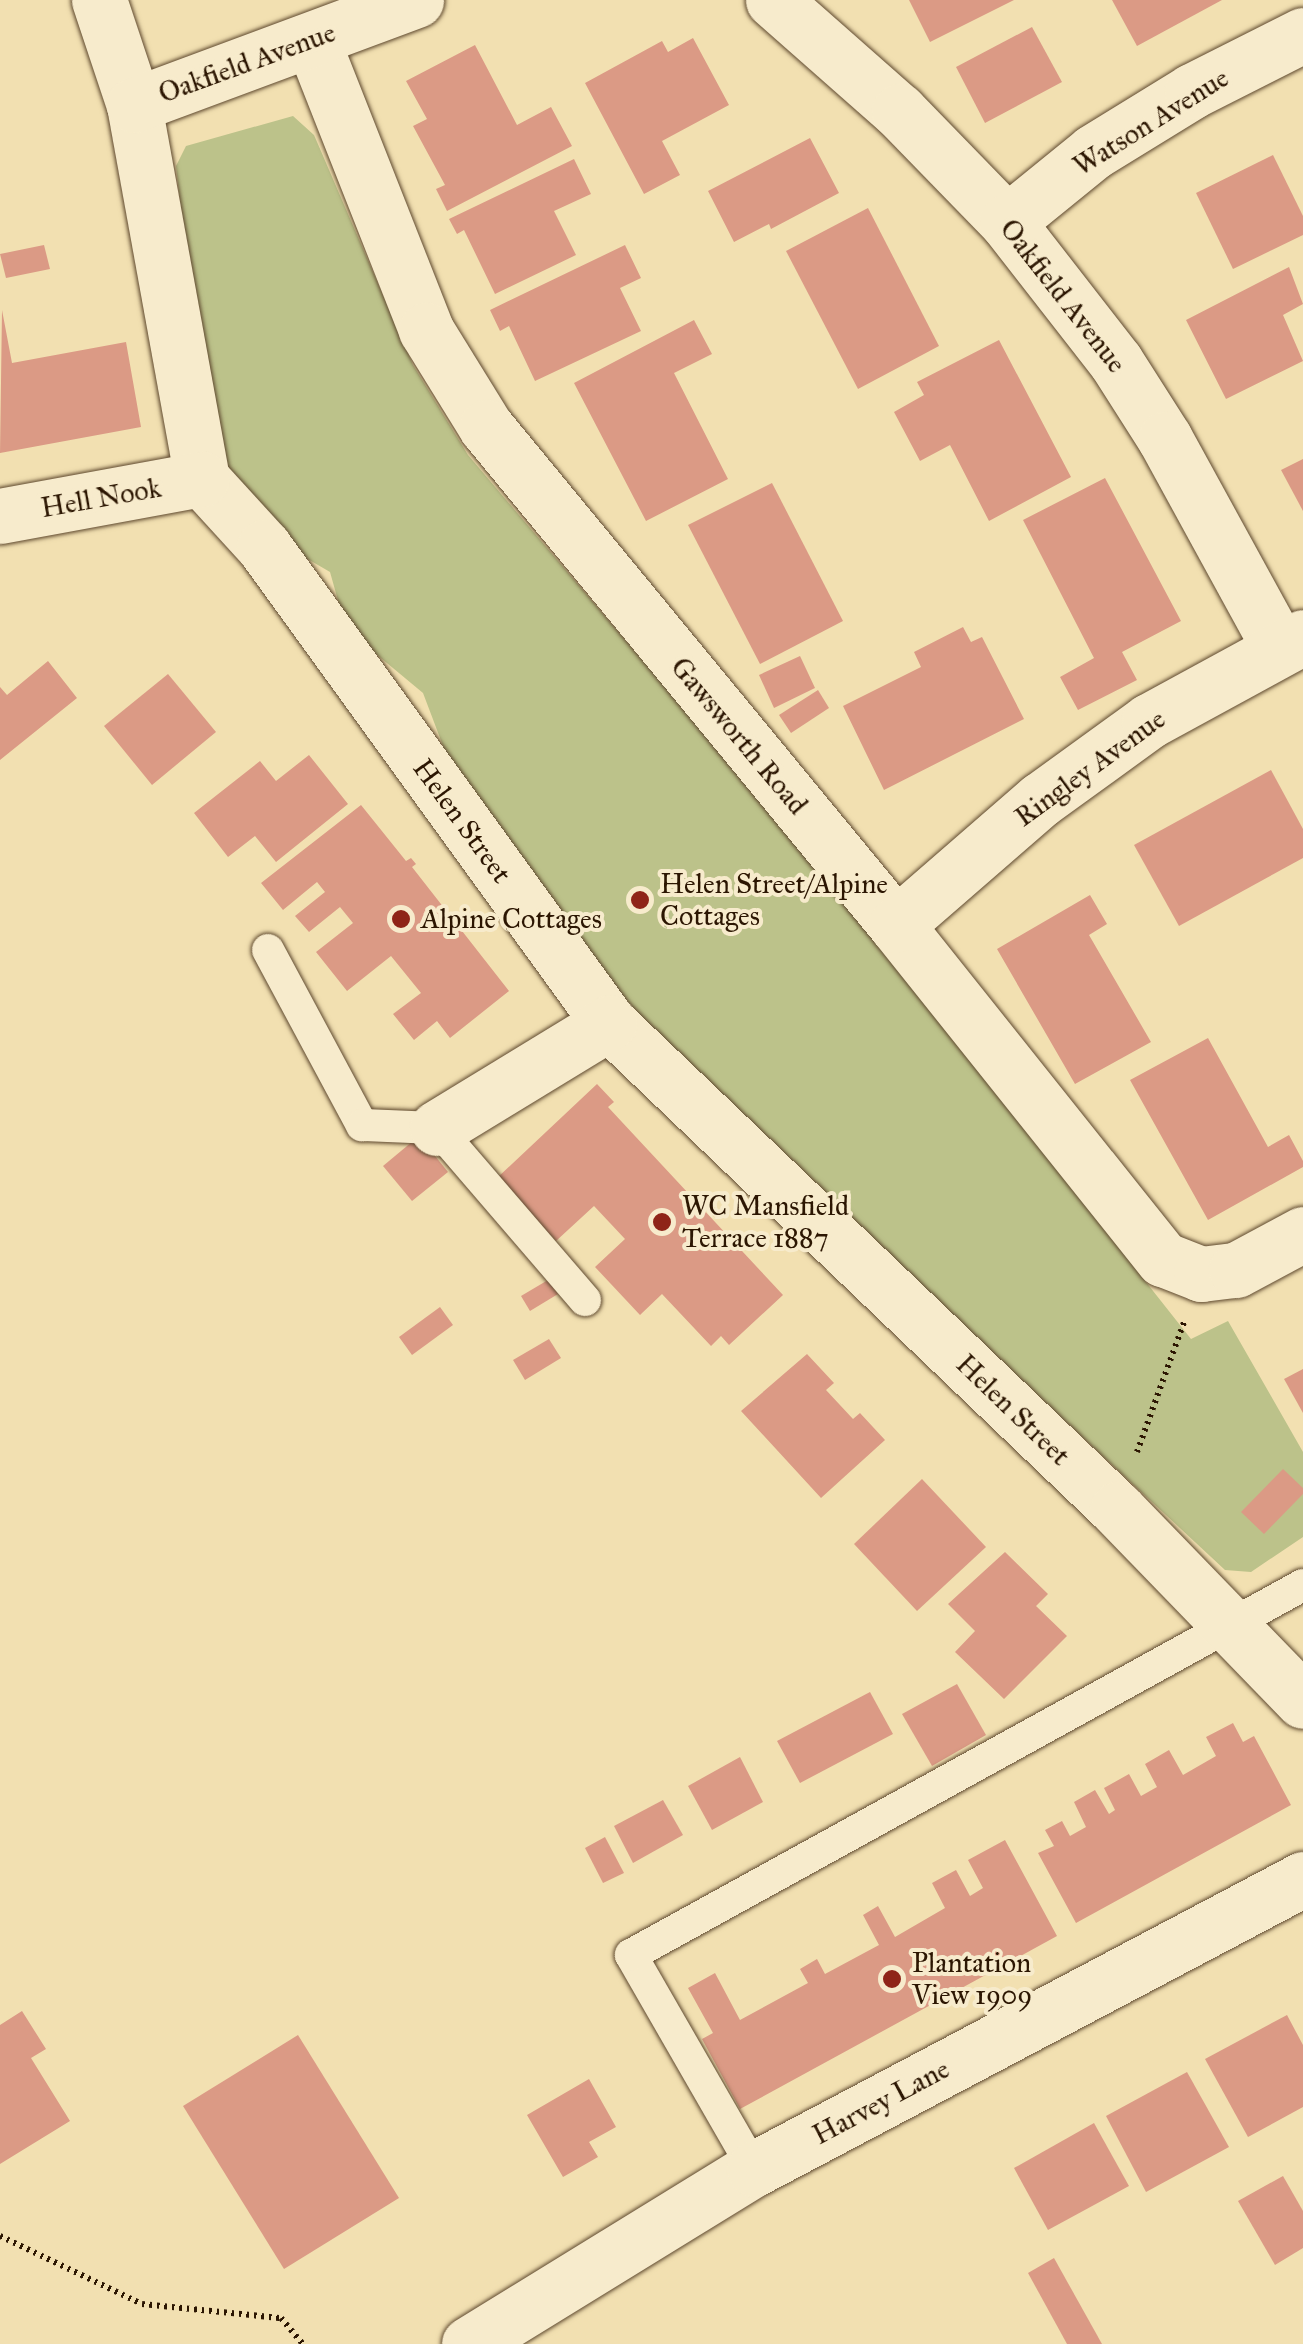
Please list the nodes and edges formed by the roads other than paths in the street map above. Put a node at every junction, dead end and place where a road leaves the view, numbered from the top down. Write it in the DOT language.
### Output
graph roads {
  1 [pos="100,0"];
  2 [pos="416,0"];
  3 [pos="773,0"];
  4 [pos="1303,35"];
  5 [pos="312,40"];
  6 [pos="134,104"];
  7 [pos="1007,222"];
  8 [pos="202,479"];
  9 [pos="0,516"];
  10 [pos="1291,643"];
  11 [pos="896,925"];
  12 [pos="268,950"];
  13 [pos="609,1024"];
  14 [pos="438,1128"];
  15 [pos="1303,1234"];
  16 [pos="586,1300"];
  17 [pos="1303,1586"];
  18 [pos="1232,1624"];
  19 [pos="1303,1701"];
  20 [pos="1303,1880"];
  21 [pos="754,2169"];
  22 [pos="469,2344"];
  1 -- 6 [label="street"];
  2 -- 5 [label="street, Oakfield Avenue"];
  3 -- 7 [label="street, Oakfield Avenue"];
  4 -- 7 [label="street, Watson Avenue"];
  5 -- 6 [label="street, Oakfield Avenue"];
  5 -- 11 [label="street, Gawsworth Road"];
  6 -- 8 [label="street"];
  7 -- 10 [label="street, Oakfield Avenue"];
  8 -- 9 [label="street, Hell Nook"];
  8 -- 13 [label="street, Helen Street"];
  10 -- 11 [label="street, Ringley Avenue"];
  11 -- 15 [label="street, Gawsworth Road"];
  12 -- 14 [label="lane"];
  13 -- 14 [label="street"];
  13 -- 18 [label="street, Helen Street"];
  14 -- 16 [label="lane"];
  17 -- 18 [label="lane"];
  18 -- 19 [label="street, Helen Street"];
  18 -- 21 [label="lane"];
  20 -- 21 [label="street, Harvey Lane"];
  21 -- 22 [label="street, Harvey Lane"];
}
